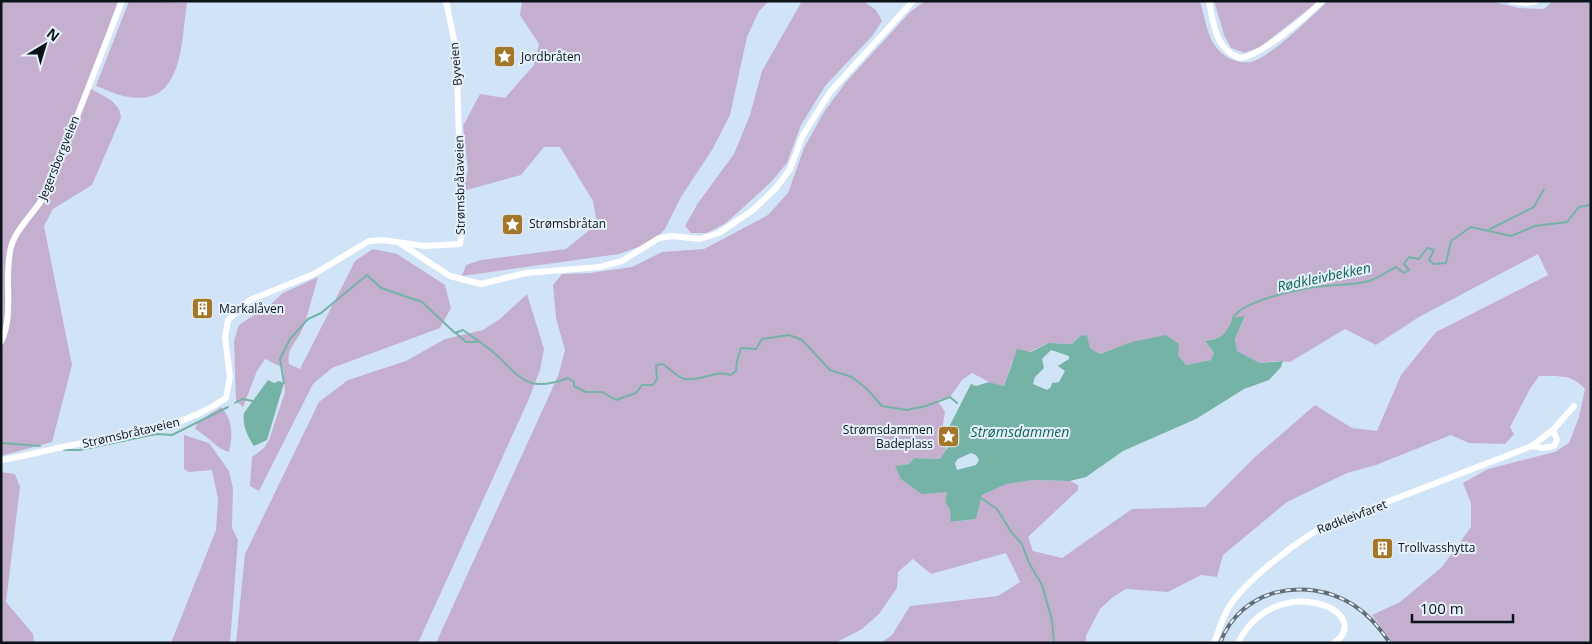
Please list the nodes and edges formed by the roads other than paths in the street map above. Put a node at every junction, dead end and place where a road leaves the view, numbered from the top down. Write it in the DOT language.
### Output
graph roads {
  1 [pos="122,1"];
  2 [pos="446,1"];
  3 [pos="914,1"];
  4 [pos="1209,1"];
  5 [pos="1322,1"];
  6 [pos="1512,1"];
  7 [pos="1536,1"];
  8 [pos="459,127"];
  9 [pos="401,244"];
  10 [pos="1,342"];
  11 [pos="1574,406"];
  12 [pos="1553,430"];
  13 [pos="1532,446"];
  14 [pos="1,460"];
  15 [pos="1214,643"];
  16 [pos="1238,643"];
  17 [pos="1334,643"];
  1 -- 10 [label="street, Jegersborgveien"];
  2 -- 8 [label="street, Byveien"];
  3 -- 9 [label="street"];
  4 -- 5 [label="street"];
  6 -- 7 [label="street"];
  8 -- 9 [label="street, Strømsbråtaveien"];
  9 -- 14 [label="street, Strømsbråtaveien"];
  11 -- 12 [label="street, Rødkleivfaret"];
  12 -- 13 [label="street, Rødkleivfaret"];
  12 -- 13 [label="street, Rødkleivfaret"];
  13 -- 15 [label="street, Rødkleivfaret"];
  16 -- 17 [label="street"];
}
